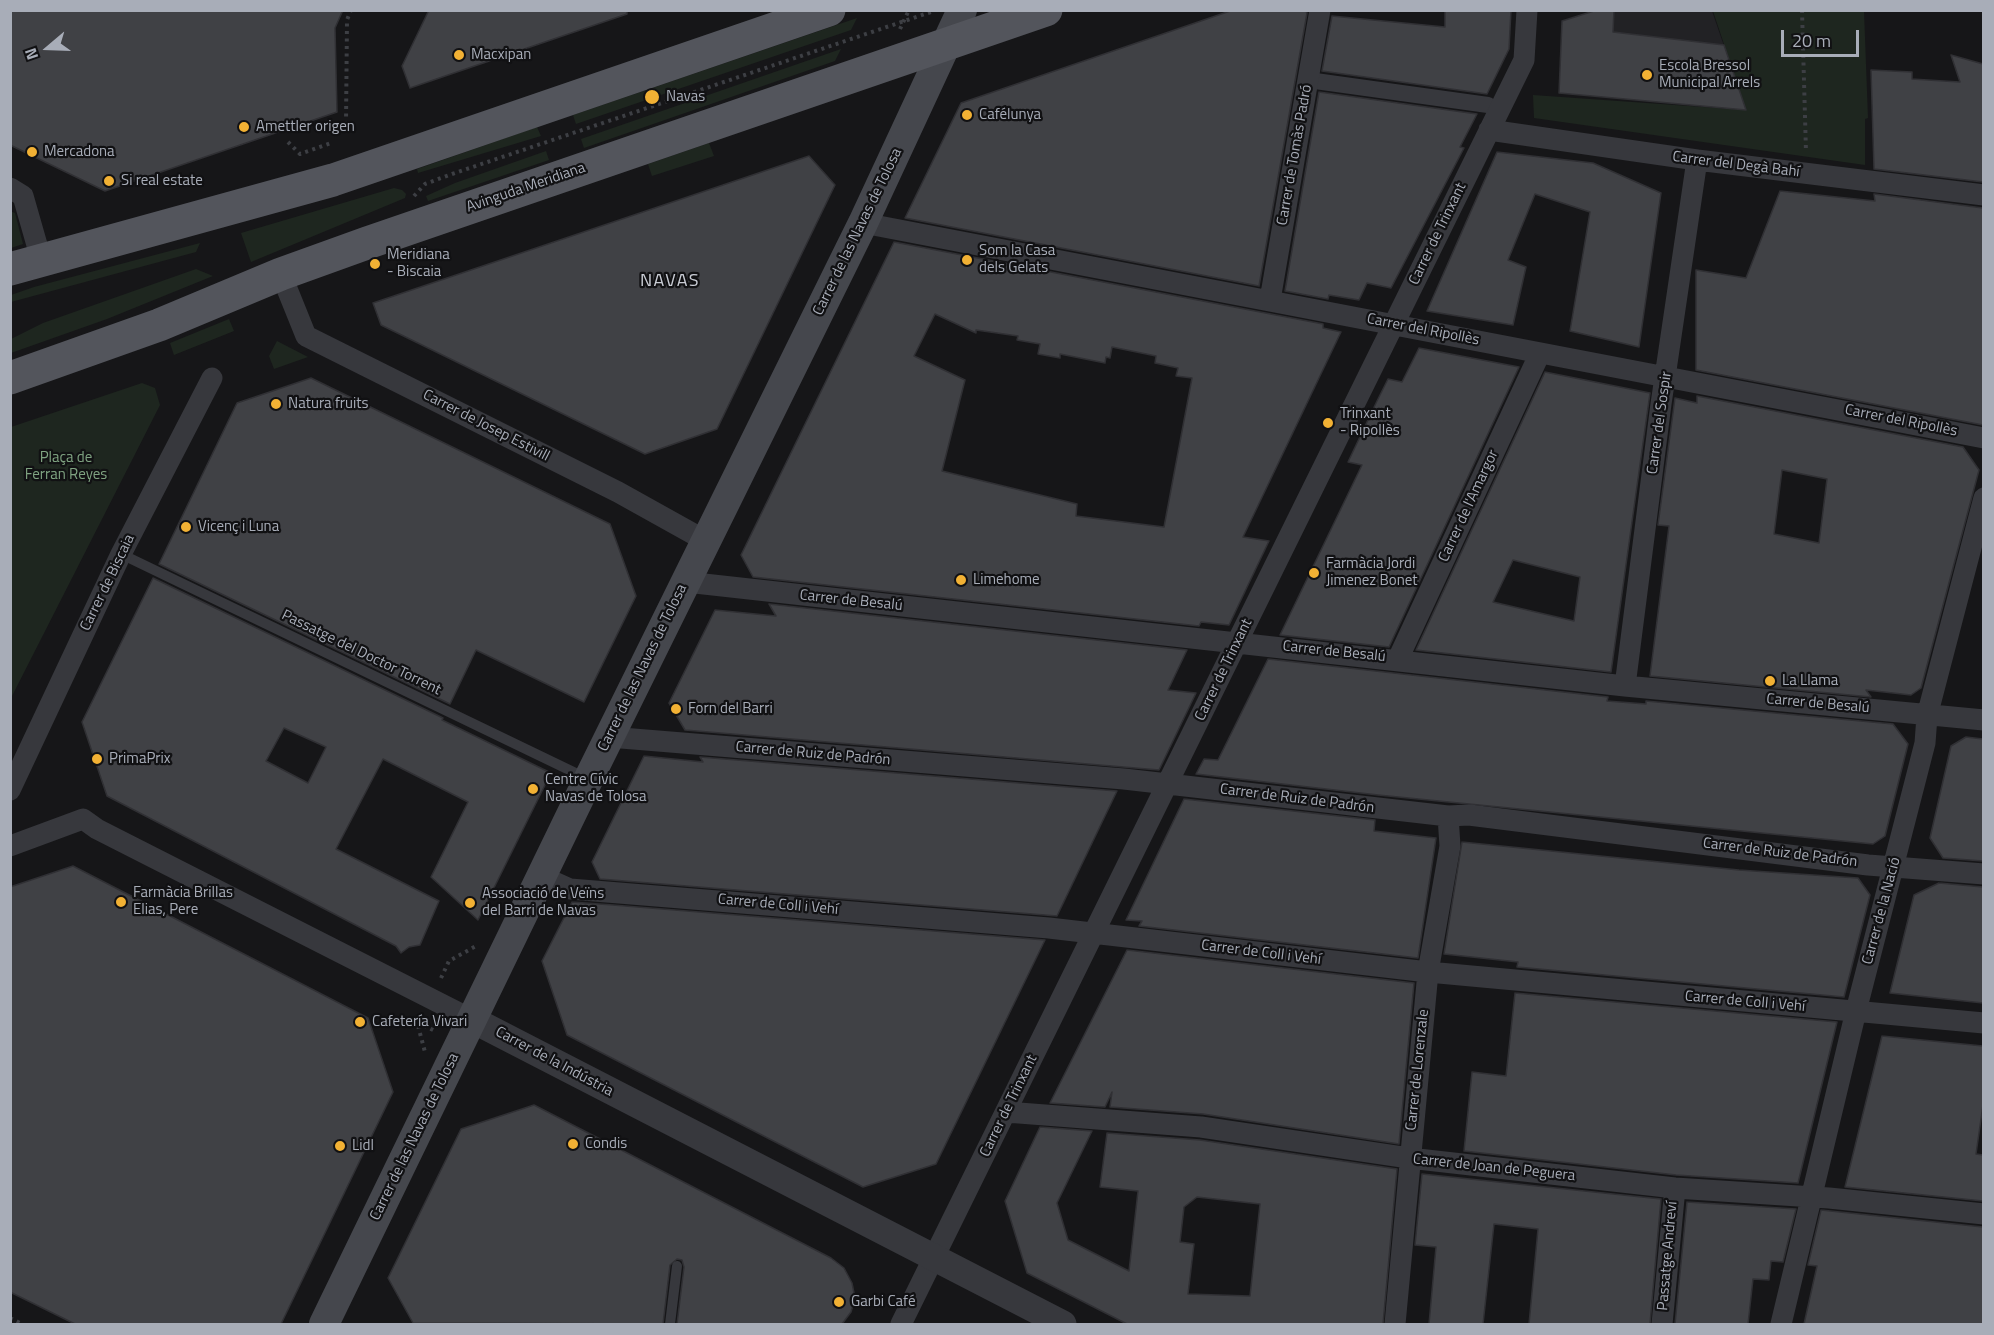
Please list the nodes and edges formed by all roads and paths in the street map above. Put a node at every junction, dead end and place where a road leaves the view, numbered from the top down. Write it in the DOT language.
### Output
graph roads {
  1 [pos="351,10"];
  2 [pos="829,10"];
  3 [pos="962,10"];
  4 [pos="1046,10"];
  5 [pos="1320,10"];
  6 [pos="1527,10"];
  7 [pos="1802,10"];
  8 [pos="932,12"];
  9 [pos="765,20"];
  10 [pos="948,44"];
  11 [pos="1308,80"];
  12 [pos="1488,105"];
  13 [pos="346,124"];
  14 [pos="1489,130"];
  15 [pos="288,142"];
  16 [pos="332,143"];
  17 [pos="1806,153"];
  18 [pos="1697,160"];
  19 [pos="425,184"];
  20 [pos="10,188"];
  21 [pos="1983,195"];
  22 [pos="863,223"];
  23 [pos="41,259"];
  24 [pos="10,269"];
  25 [pos="284,283"];
  26 [pos="1270,300"];
  27 [pos="1394,324"];
  28 [pos="1540,353"];
  29 [pos="1666,375"];
  30 [pos="10,378"];
  31 [pos="212,378"];
  32 [pos="1983,438"];
  33 [pos="1983,498"];
  34 [pos="706,541"];
  35 [pos="121,554"];
  36 [pos="686,582"];
  37 [pos="1238,642"];
  38 [pos="1398,659"];
  39 [pos="1625,686"];
  40 [pos="1928,716"];
  41 [pos="1983,720"];
  42 [pos="609,737"];
  43 [pos="588,780"];
  44 [pos="1168,783"];
  45 [pos="10,790"];
  46 [pos="1448,816"];
  47 [pos="10,846"];
  48 [pos="1894,867"];
  49 [pos="1983,874"];
  50 [pos="541,876"];
  51 [pos="1095,932"];
  52 [pos="1428,972"];
  53 [pos="1856,1011"];
  54 [pos="473,1020"];
  55 [pos="1983,1023"];
  56 [pos="1006,1112"];
  57 [pos="1409,1158"];
  58 [pos="1675,1188"];
  59 [pos="1812,1198"];
  60 [pos="1983,1214"];
  61 [pos="935,1257"];
  62 [pos="677,1266"];
  63 [pos="10,1318"];
  64 [pos="22,1324"];
  65 [pos="324,1324"];
  66 [pos="670,1324"];
  67 [pos="902,1324"];
  68 [pos="1063,1324"];
  69 [pos="1395,1324"];
  70 [pos="1662,1324"];
  71 [pos="1781,1324"];
  1 -- 13 [label="path"];
  2 -- 9 [label="main road"];
  3 -- 10 [label="main road, Carrer de las Navas de Tolosa"];
  4 -- 10 [label="main road, Avinguda Meridiana"];
  5 -- 11 [label="street, Carrer de Tomàs Padró"];
  6 -- 14 [label="street, Carrer de Trinxant"];
  7 -- 17 [label="path"];
  8 -- 19 [label="path"];
  9 -- 23 [label="main road"];
  10 -- 22 [label="main road, Carrer de las Navas de Tolosa"];
  10 -- 25 [label="main road, Avinguda Meridiana"];
  11 -- 12 [label="street"];
  11 -- 26 [label="street, Carrer de Tomàs Padró"];
  14 -- 18 [label="street, Carrer del Degà Bahí"];
  14 -- 27 [label="street, Carrer de Trinxant"];
  15 -- 16 [label="path"];
  18 -- 21 [label="street, Carrer del Degà Bahí"];
  18 -- 29 [label="street, Carrer del Sospir"];
  20 -- 23 [label="street"];
  22 -- 26 [label="street, Carrer del Ripollès"];
  22 -- 34 [label="main road, Carrer de las Navas de Tolosa"];
  23 -- 24 [label="main road"];
  25 -- 30 [label="main road, Avinguda Meridiana"];
  25 -- 34 [label="street, Carrer de Josep Estivill"];
  26 -- 27 [label="street, Carrer del Ripollès"];
  27 -- 28 [label="street, Carrer del Ripollès"];
  27 -- 37 [label="street, Carrer de Trinxant"];
  28 -- 29 [label="street, Carrer del Ripollès"];
  28 -- 38 [label="street, Carrer de l'Amargor"];
  29 -- 32 [label="street, Carrer del Ripollès"];
  29 -- 39 [label="street, Carrer del Sospir"];
  31 -- 35 [label="street, Carrer de Biscaia"];
  33 -- 40 [label="street, Carrer de la Nació"];
  34 -- 36 [label="main road, Carrer de las Navas de Tolosa"];
  35 -- 43 [label="lane, Passatge del Doctor Torrent"];
  35 -- 45 [label="street, Carrer de Biscaia"];
  36 -- 37 [label="street, Carrer de Besalú"];
  36 -- 42 [label="main road, Carrer de las Navas de Tolosa"];
  37 -- 38 [label="street, Carrer de Besalú"];
  37 -- 44 [label="street, Carrer de Trinxant"];
  38 -- 39 [label="street, Carrer de Besalú"];
  39 -- 40 [label="street, Carrer de Besalú"];
  40 -- 41 [label="street, Carrer de Besalú"];
  40 -- 48 [label="street, Carrer de la Nació"];
  42 -- 43 [label="main road, Carrer de las Navas de Tolosa"];
  42 -- 44 [label="street, Carrer de Ruiz de Padrón"];
  43 -- 50 [label="main road, Carrer de las Navas de Tolosa"];
  44 -- 46 [label="street, Carrer de Ruiz de Padrón"];
  44 -- 51 [label="street, Carrer de Trinxant"];
  46 -- 48 [label="street, Carrer de Ruiz de Padrón"];
  46 -- 52 [label="street, Carrer de Lorenzale"];
  47 -- 54 [label="street, Carrer de la Indústria"];
  48 -- 49 [label="street, Carrer de Ruiz de Padrón"];
  48 -- 53 [label="street, Carrer de la Nació"];
  50 -- 51 [label="street, Carrer de Coll i Vehí"];
  50 -- 54 [label="main road, Carrer de las Navas de Tolosa"];
  51 -- 52 [label="street, Carrer de Coll i Vehí"];
  51 -- 56 [label="street, Carrer de Trinxant"];
  52 -- 53 [label="street, Carrer de Coll i Vehí"];
  52 -- 57 [label="street, Carrer de Lorenzale"];
  53 -- 55 [label="street, Carrer de Coll i Vehí"];
  53 -- 59 [label="street, Carrer de la Nació"];
  54 -- 61 [label="street, Carrer de la Indústria"];
  54 -- 65 [label="main road, Carrer de las Navas de Tolosa"];
  56 -- 57 [label="street, Carrer de Joan de Peguera"];
  56 -- 61 [label="street, Carrer de Trinxant"];
  57 -- 58 [label="street, Carrer de Joan de Peguera"];
  57 -- 69 [label="street, Carrer de Lorenzale"];
  58 -- 59 [label="street, Carrer de Joan de Peguera"];
  58 -- 70 [label="street, Passatge Andreví"];
  59 -- 60 [label="street, Carrer de Joan de Peguera"];
  59 -- 71 [label="street, Carrer de la Nació"];
  61 -- 67 [label="street, Carrer de Trinxant"];
  61 -- 68 [label="street, Carrer de la Indústria"];
  62 -- 66 [label="lane"];
  63 -- 64 [label="path"];
}
